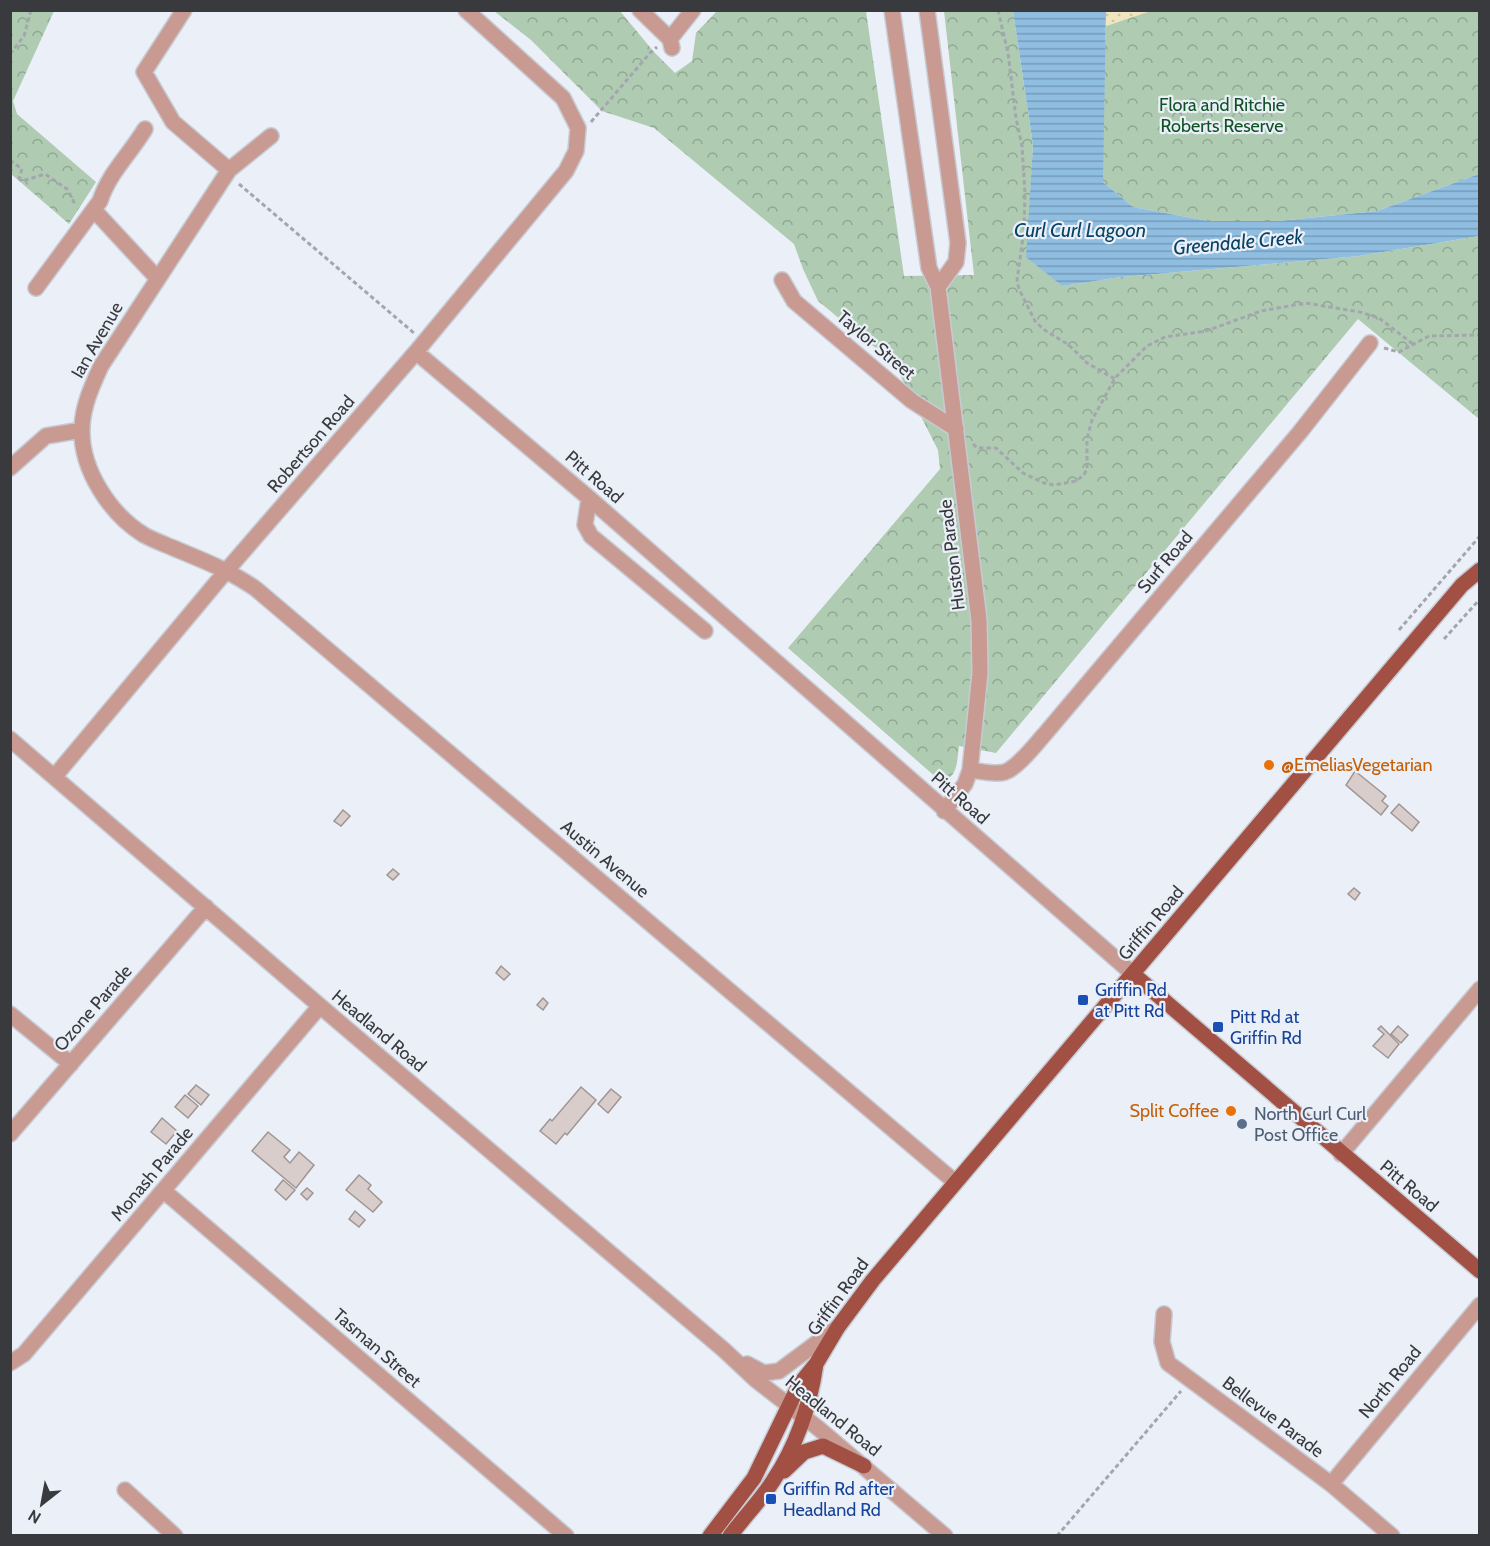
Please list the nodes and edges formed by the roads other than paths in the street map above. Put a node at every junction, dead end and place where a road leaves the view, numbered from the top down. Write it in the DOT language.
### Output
graph roads {
  1 [pos="184,10"];
  2 [pos="466,10"];
  3 [pos="640,10"];
  4 [pos="693,10"];
  5 [pos="892,10"];
  6 [pos="927,10"];
  7 [pos="145,129"];
  8 [pos="271,136"];
  9 [pos="229,170"];
  10 [pos="86,210"];
  11 [pos="157,278"];
  12 [pos="782,280"];
  13 [pos="938,287"];
  14 [pos="36,288"];
  15 [pos="1370,343"];
  16 [pos="420,347"];
  17 [pos="956,429"];
  18 [pos="82,430"];
  19 [pos="10,468"];
  20 [pos="589,498"];
  21 [pos="227,570"];
  22 [pos="1479,570"];
  23 [pos="705,631"];
  24 [pos="10,739"];
  25 [pos="970,770"];
  26 [pos="55,776"];
  27 [pos="944,811"];
  28 [pos="206,907"];
  29 [pos="1132,974"];
  30 [pos="1479,989"];
  31 [pos="320,1006"];
  32 [pos="10,1014"];
  33 [pos="71,1064"];
  34 [pos="10,1134"];
  35 [pos="1341,1154"];
  36 [pos="955,1182"];
  37 [pos="164,1191"];
  38 [pos="1479,1271"];
  39 [pos="1479,1305"];
  40 [pos="1164,1314"];
  41 [pos="838,1327"];
  42 [pos="724,1350"];
  43 [pos="10,1363"];
  44 [pos="816,1364"];
  45 [pos="789,1405"];
  46 [pos="805,1418"];
  47 [pos="864,1467"];
  48 [pos="773,1481"];
  49 [pos="1331,1484"];
  50 [pos="125,1490"];
  51 [pos="175,1536"];
  52 [pos="566,1536"];
  53 [pos="710,1536"];
  54 [pos="730,1536"];
  55 [pos="945,1536"];
  56 [pos="1392,1536"];
  1 -- 9 [label="street"];
  2 -- 16 [label="street, Robertson Road"];
  3 -- 4 [label="street"];
  5 -- 13 [label="street, Huston Parade"];
  6 -- 13 [label="street"];
  7 -- 10 [label="street"];
  8 -- 9 [label="street, Ian Avenue"];
  9 -- 11 [label="street, Ian Avenue"];
  10 -- 11 [label="street"];
  10 -- 14 [label="street"];
  11 -- 18 [label="street, Ian Avenue"];
  12 -- 17 [label="street, Taylor Street"];
  13 -- 17 [label="street, Huston Parade"];
  15 -- 25 [label="street, Surf Road"];
  16 -- 20 [label="street, Pitt Road"];
  16 -- 21 [label="street, Robertson Road"];
  17 -- 25 [label="street, Huston Parade"];
  18 -- 19 [label="street"];
  18 -- 21 [label="street, Ian Avenue"];
  20 -- 23 [label="street"];
  20 -- 27 [label="street, Pitt Road"];
  21 -- 26 [label="street, Robertson Road"];
  21 -- 36 [label="street, Austin Avenue"];
  22 -- 29 [label="main road, Griffin Road"];
  24 -- 26 [label="street, Headland Road"];
  25 -- 27 [label="street, Huston Parade"];
  26 -- 28 [label="street, Headland Road"];
  27 -- 29 [label="street, Pitt Road"];
  28 -- 31 [label="street, Headland Road"];
  28 -- 33 [label="street, Ozone Parade"];
  29 -- 35 [label="main road, Pitt Road"];
  29 -- 36 [label="main road, Griffin Road"];
  30 -- 35 [label="street"];
  31 -- 37 [label="street, Monash Parade"];
  31 -- 42 [label="street, Headland Road"];
  32 -- 33 [label="street"];
  33 -- 34 [label="street, Ozone Parade"];
  35 -- 38 [label="main road, Pitt Road"];
  36 -- 41 [label="main road, Griffin Road"];
  37 -- 43 [label="street, Monash Parade"];
  37 -- 52 [label="street, Tasman Street"];
  39 -- 49 [label="street, North Road"];
  40 -- 49 [label="street, Bellevue Parade"];
  41 -- 42 [label="street, Headland Road"];
  41 -- 44 [label="main road, Griffin Road"];
  42 -- 45 [label="street, Headland Road"];
  44 -- 45 [label="main road, Griffin Road"];
  44 -- 46 [label="main road, Griffin Road"];
  45 -- 46 [label="street, Headland Road"];
  45 -- 53 [label="main road, Griffin Road"];
  46 -- 47 [label="street, Headland Road"];
  46 -- 48 [label="main road, Griffin Road"];
  47 -- 48 [label="main road"];
  47 -- 55 [label="street, Headland Road"];
  48 -- 54 [label="main road, Griffin Road"];
  49 -- 56 [label="street, Bellevue Parade"];
  50 -- 51 [label="street"];
}
